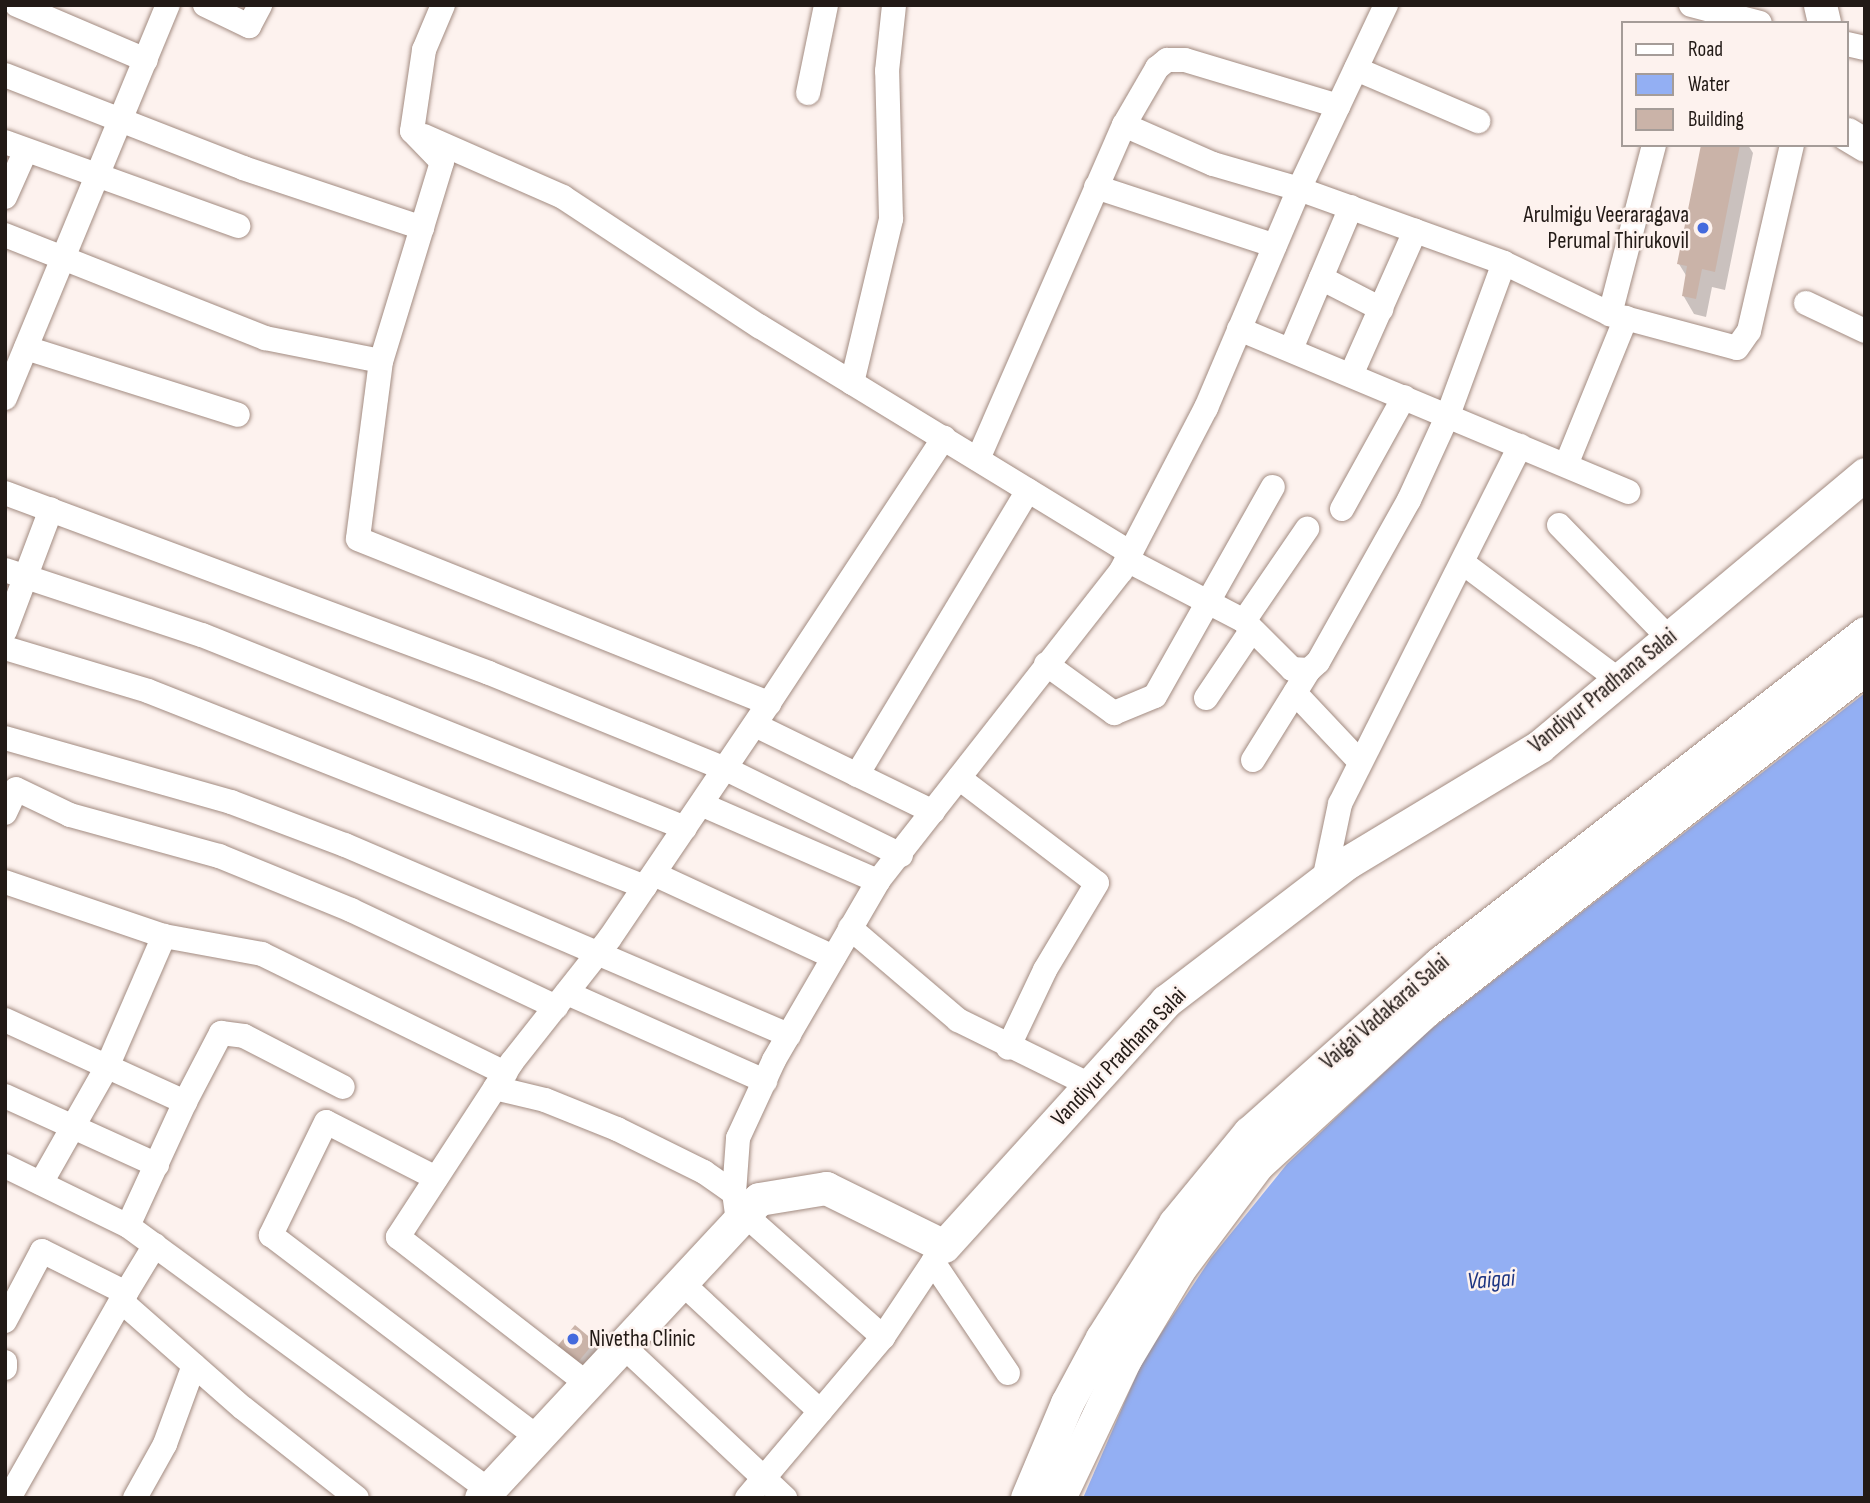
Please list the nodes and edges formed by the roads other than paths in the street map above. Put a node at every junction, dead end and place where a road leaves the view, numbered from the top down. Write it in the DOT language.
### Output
graph roads {
  1 [pos="17,5"];
  2 [pos="168,5"];
  3 [pos="205,5"];
  4 [pos="260,5"];
  5 [pos="443,5"];
  6 [pos="826,5"];
  7 [pos="894,5"];
  8 [pos="1386,5"];
  9 [pos="1690,5"];
  10 [pos="1744,21"];
  11 [pos="146,60"];
  12 [pos="1356,69"];
  13 [pos="5,75"];
  14 [pos="808,93"];
  15 [pos="1338,106"];
  16 [pos="121,118"];
  17 [pos="1478,121"];
  18 [pos="1124,125"];
  19 [pos="412,131"];
  20 [pos="1849,135"];
  21 [pos="1865,145"];
  22 [pos="15,146"];
  23 [pos="1654,147"];
  24 [pos="1792,147"];
  25 [pos="96,178"];
  26 [pos="1096,187"];
  27 [pos="1299,189"];
  28 [pos="5,197"];
  29 [pos="1351,208"];
  30 [pos="238,226"];
  31 [pos="422,228"];
  32 [pos="1415,231"];
  33 [pos="5,235"];
  34 [pos="1275,246"];
  35 [pos="63,259"];
  36 [pos="1504,263"];
  37 [pos="1321,278"];
  38 [pos="1806,303"];
  39 [pos="1381,309"];
  40 [pos="1618,316"];
  41 [pos="1239,329"];
  42 [pos="1865,331"];
  43 [pos="26,348"];
  44 [pos="1291,349"];
  45 [pos="381,361"];
  46 [pos="1351,375"];
  47 [pos="852,383"];
  48 [pos="1404,397"];
  49 [pos="5,398"];
  50 [pos="238,415"];
  51 [pos="1448,415"];
  52 [pos="944,438"];
  53 [pos="1520,446"];
  54 [pos="978,459"];
  55 [pos="1566,465"];
  56 [pos="1865,474"];
  57 [pos="1273,487"];
  58 [pos="1028,490"];
  59 [pos="1628,492"];
  60 [pos="5,493"];
  61 [pos="51,509"];
  62 [pos="1342,509"];
  63 [pos="1559,525"];
  64 [pos="1307,529"];
  65 [pos="1129,556"];
  66 [pos="1463,564"];
  67 [pos="15,574"];
  68 [pos="1211,601"];
  69 [pos="1247,626"];
  70 [pos="5,631"];
  71 [pos="1865,633"];
  72 [pos="1669,638"];
  73 [pos="5,648"];
  74 [pos="1046,664"];
  75 [pos="1865,668"];
  76 [pos="1309,670"];
  77 [pos="1619,680"];
  78 [pos="1295,693"];
  79 [pos="1206,698"];
  80 [pos="769,703"];
  81 [pos="755,725"];
  82 [pos="5,738"];
  83 [pos="1253,760"];
  84 [pos="1360,762"];
  85 [pos="726,769"];
  86 [pos="857,775"];
  87 [pos="959,778"];
  88 [pos="703,805"];
  89 [pos="933,812"];
  90 [pos="5,813"];
  91 [pos="685,828"];
  92 [pos="901,855"];
  93 [pos="649,880"];
  94 [pos="1324,880"];
  95 [pos="878,881"];
  96 [pos="5,882"];
  97 [pos="850,928"];
  98 [pos="164,936"];
  99 [pos="600,950"];
  100 [pos="834,957"];
  101 [pos="561,1000"];
  102 [pos="5,1020"];
  103 [pos="789,1035"];
  104 [pos="1008,1048"];
  105 [pos="107,1067"];
  106 [pos="500,1080"];
  107 [pos="765,1081"];
  108 [pos="1090,1085"];
  109 [pos="343,1087"];
  110 [pos="5,1096"];
  111 [pos="185,1102"];
  112 [pos="73,1126"];
  113 [pos="156,1165"];
  114 [pos="5,1166"];
  115 [pos="436,1178"];
  116 [pos="41,1183"];
  117 [pos="739,1209"];
  118 [pos="128,1226"];
  119 [pos="155,1245"];
  120 [pos="939,1254"];
  121 [pos="681,1282"];
  122 [pos="123,1297"];
  123 [pos="5,1321"];
  124 [pos="883,1337"];
  125 [pos="622,1345"];
  126 [pos="5,1362"];
  127 [pos="194,1365"];
  128 [pos="5,1368"];
  129 [pos="1008,1373"];
  130 [pos="586,1383"];
  131 [pos="820,1411"];
  132 [pos="536,1436"];
  133 [pos="766,1478"];
  134 [pos="491,1492"];
  135 [pos="17,1495"];
  136 [pos="135,1498"];
  137 [pos="357,1498"];
  138 [pos="747,1498"];
  139 [pos="785,1498"];
  140 [pos="1027,1498"];
  141 [pos="1059,1498"];
  1 -- 11 [label="street"];
  2 -- 11 [label="street"];
  3 -- 4 [label="street"];
  5 -- 19 [label="street"];
  6 -- 14 [label="street"];
  7 -- 47 [label="street"];
  8 -- 12 [label="street"];
  9 -- 10 [label="street"];
  11 -- 16 [label="street"];
  12 -- 15 [label="street"];
  12 -- 17 [label="street"];
  13 -- 16 [label="street"];
  15 -- 18 [label="street"];
  15 -- 27 [label="street"];
  16 -- 25 [label="street"];
  16 -- 31 [label="street"];
  18 -- 26 [label="street"];
  18 -- 27 [label="street"];
  19 -- 31 [label="street"];
  19 -- 47 [label="street"];
  20 -- 21 [label="street"];
  22 -- 25 [label="street"];
  22 -- 28 [label="street"];
  23 -- 40 [label="street"];
  24 -- 40 [label="street"];
  25 -- 30 [label="street"];
  25 -- 35 [label="street"];
  26 -- 34 [label="street"];
  26 -- 54 [label="street"];
  27 -- 29 [label="street"];
  27 -- 34 [label="street"];
  29 -- 32 [label="street"];
  29 -- 37 [label="street"];
  31 -- 45 [label="street"];
  32 -- 36 [label="street"];
  32 -- 39 [label="street"];
  33 -- 35 [label="street"];
  34 -- 41 [label="street"];
  35 -- 43 [label="street"];
  35 -- 45 [label="street"];
  36 -- 40 [label="street"];
  36 -- 51 [label="street"];
  37 -- 39 [label="street"];
  37 -- 44 [label="street"];
  38 -- 42 [label="street"];
  39 -- 46 [label="street"];
  40 -- 55 [label="street"];
  41 -- 44 [label="street"];
  41 -- 65 [label="street"];
  43 -- 49 [label="street"];
  43 -- 50 [label="street"];
  44 -- 46 [label="street"];
  45 -- 80 [label="street"];
  46 -- 48 [label="street"];
  47 -- 52 [label="street"];
  48 -- 51 [label="street"];
  48 -- 62 [label="street"];
  51 -- 53 [label="street"];
  51 -- 76 [label="street"];
  52 -- 54 [label="street"];
  52 -- 80 [label="street"];
  53 -- 55 [label="street"];
  53 -- 66 [label="street"];
  54 -- 58 [label="street"];
  55 -- 59 [label="street"];
  56 -- 72 [label="street, Vandiyur Pradhana Salai"];
  57 -- 68 [label="street"];
  58 -- 65 [label="street"];
  58 -- 86 [label="street"];
  60 -- 61 [label="street"];
  61 -- 67 [label="street"];
  61 -- 85 [label="street"];
  63 -- 72 [label="street"];
  64 -- 69 [label="street"];
  65 -- 68 [label="street"];
  65 -- 74 [label="street"];
  66 -- 77 [label="street"];
  66 -- 84 [label="street"];
  67 -- 70 [label="street"];
  67 -- 91 [label="street"];
  68 -- 69 [label="street"];
  68 -- 74 [label="street"];
  69 -- 76 [label="street"];
  69 -- 79 [label="street"];
  71 -- 140 [label="street, Vaigai Vadakarai Salai"];
  72 -- 77 [label="street, Vandiyur Pradhana Salai"];
  73 -- 93 [label="street"];
  74 -- 87 [label="street"];
  75 -- 141 [label="street, Vaigai Vadakarai Salai"];
  76 -- 78 [label="street"];
  77 -- 94 [label="street, Vandiyur Pradhana Salai"];
  78 -- 83 [label="street"];
  78 -- 84 [label="street"];
  80 -- 81 [label="street"];
  81 -- 85 [label="street"];
  81 -- 86 [label="street"];
  82 -- 99 [label="street"];
  84 -- 94 [label="street"];
  85 -- 88 [label="street"];
  85 -- 92 [label="street"];
  86 -- 89 [label="street"];
  87 -- 89 [label="street"];
  87 -- 104 [label="street"];
  88 -- 91 [label="street"];
  88 -- 95 [label="street"];
  89 -- 92 [label="street"];
  90 -- 101 [label="street"];
  91 -- 93 [label="street"];
  92 -- 95 [label="street"];
  93 -- 99 [label="street"];
  93 -- 100 [label="street"];
  94 -- 108 [label="street, Vandiyur Pradhana Salai"];
  95 -- 97 [label="street"];
  96 -- 98 [label="street"];
  97 -- 100 [label="street"];
  97 -- 104 [label="street"];
  98 -- 105 [label="street"];
  98 -- 106 [label="street"];
  99 -- 101 [label="street"];
  99 -- 103 [label="street"];
  100 -- 103 [label="street"];
  101 -- 106 [label="street"];
  101 -- 107 [label="street"];
  102 -- 105 [label="street"];
  103 -- 107 [label="street"];
  104 -- 108 [label="street"];
  105 -- 111 [label="street"];
  105 -- 112 [label="street"];
  106 -- 115 [label="street"];
  106 -- 117 [label="street"];
  107 -- 117 [label="street"];
  108 -- 120 [label="street, Vandiyur Pradhana Salai"];
  109 -- 111 [label="street"];
  110 -- 112 [label="street"];
  111 -- 113 [label="street"];
  112 -- 113 [label="street"];
  112 -- 116 [label="street"];
  113 -- 118 [label="street"];
  114 -- 116 [label="street"];
  115 -- 130 [label="street"];
  115 -- 132 [label="street"];
  116 -- 118 [label="street"];
  117 -- 120 [label="street"];
  117 -- 121 [label="street"];
  117 -- 124 [label="street"];
  118 -- 119 [label="street"];
  119 -- 122 [label="street"];
  119 -- 134 [label="street"];
  120 -- 124 [label="street"];
  120 -- 129 [label="street"];
  121 -- 125 [label="street"];
  121 -- 131 [label="street"];
  122 -- 123 [label="street"];
  122 -- 127 [label="street"];
  122 -- 135 [label="street"];
  124 -- 131 [label="street"];
  125 -- 130 [label="street"];
  125 -- 133 [label="street"];
  126 -- 128 [label="street"];
  127 -- 136 [label="street"];
  127 -- 137 [label="street"];
  130 -- 132 [label="street"];
  131 -- 133 [label="street"];
  132 -- 134 [label="street"];
  133 -- 138 [label="street"];
  133 -- 139 [label="street"];
}
